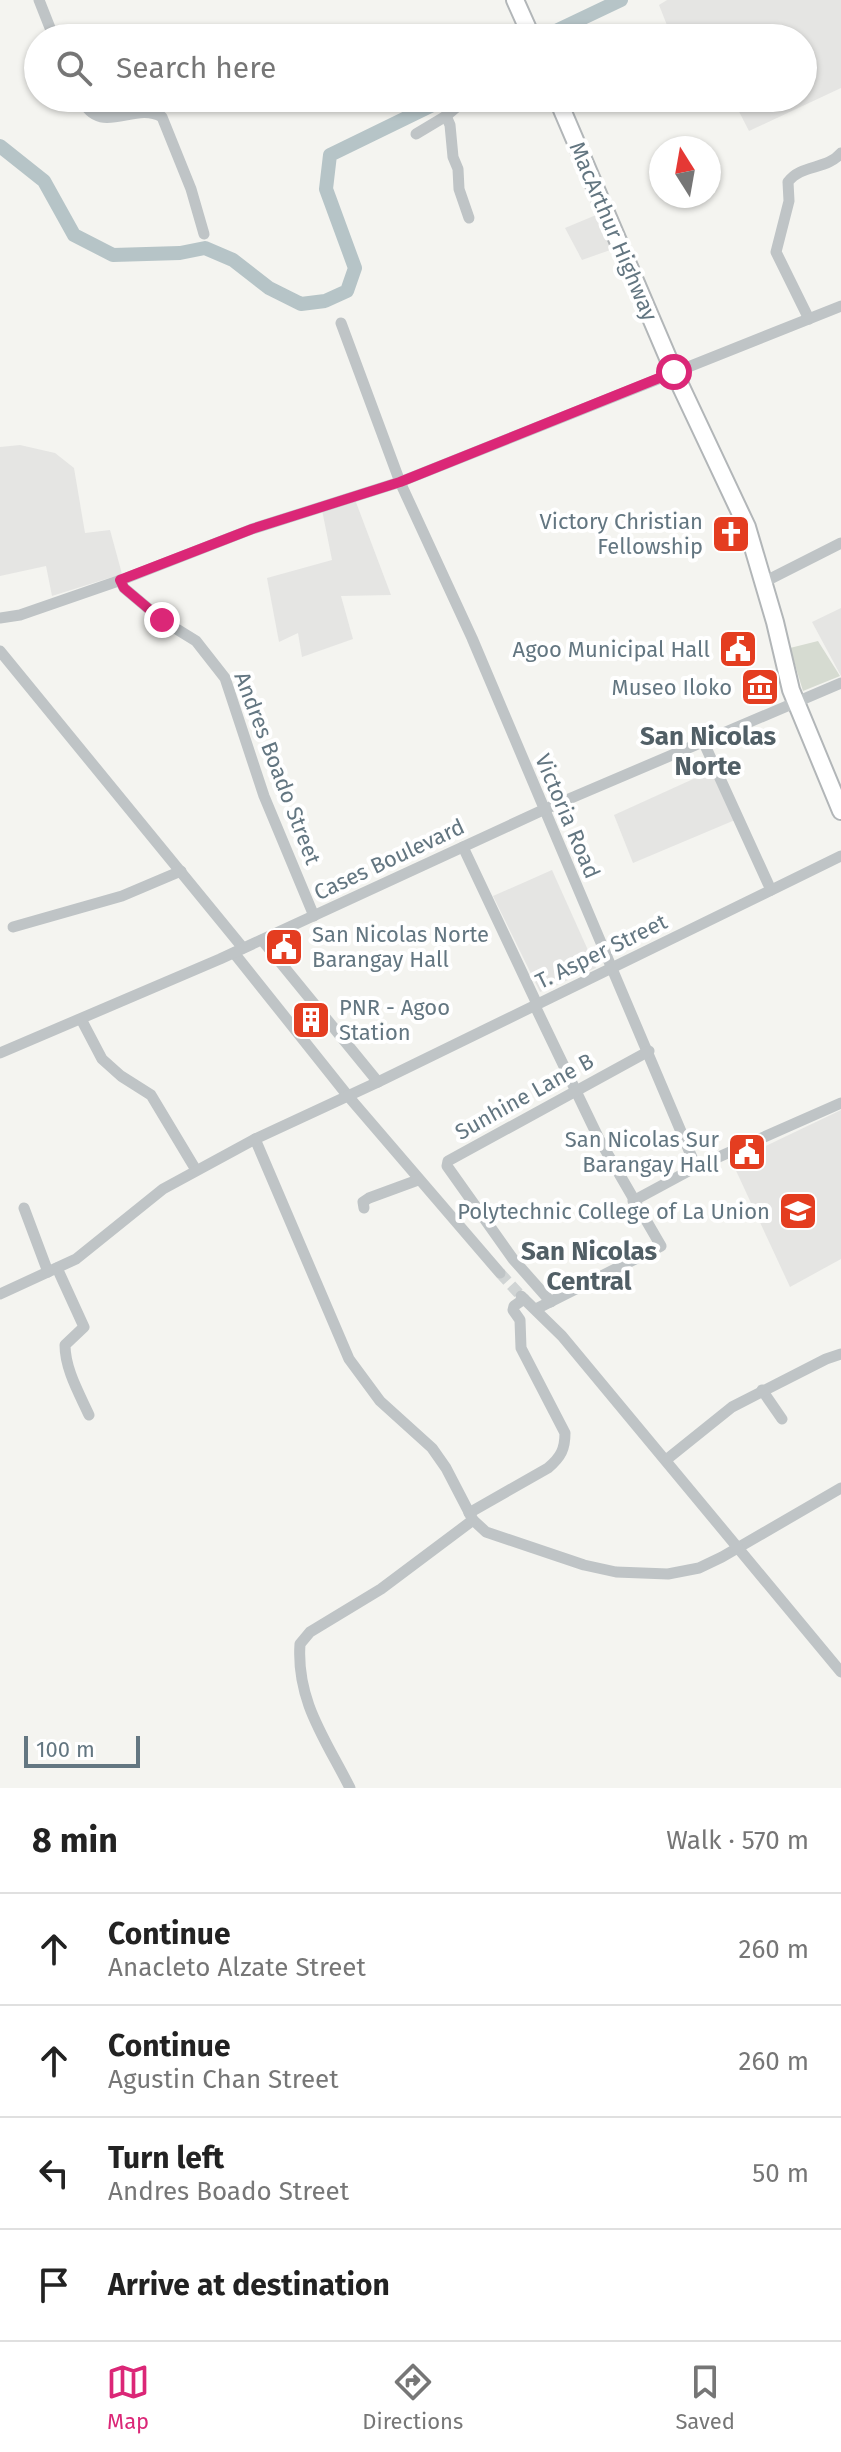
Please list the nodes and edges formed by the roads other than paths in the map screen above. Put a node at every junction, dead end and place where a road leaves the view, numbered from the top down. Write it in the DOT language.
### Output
graph roads {
  1 [pos="39,0"];
  2 [pos="515,0"];
  3 [pos="48,24"];
  4 [pos="525,24"];
  5 [pos="92,112"];
  6 [pos="451,112"];
  7 [pos="563,112"];
  8 [pos="446,116"];
  9 [pos="416,134"];
  10 [pos="841,153"];
  11 [pos="469,218"];
  12 [pos="204,234"];
  13 [pos="841,306"];
  14 [pos="809,319"];
  15 [pos="341,323"];
  16 [pos="674,372"];
  17 [pos="400,482"];
  18 [pos="841,543"];
  19 [pos="120,580"];
  20 [pos="764,582"];
  21 [pos="0,618"];
  22 [pos="0,651"];
  23 [pos="841,683"];
  24 [pos="795,702"];
  25 [pos="703,741"];
  26 [pos="543,810"];
  27 [pos="841,811"];
  28 [pos="463,847"];
  29 [pos="841,856"];
  30 [pos="181,871"];
  31 [pos="771,890"];
  32 [pos="314,916"];
  33 [pos="13,927"];
  34 [pos="262,940"];
  35 [pos="238,950"];
  36 [pos="610,969"];
  37 [pos="536,1005"];
  38 [pos="81,1019"];
  39 [pos="649,1051"];
  40 [pos="0,1053"];
  41 [pos="378,1082"];
  42 [pos="575,1089"];
  43 [pos="348,1096"];
  44 [pos="841,1103"];
  45 [pos="255,1139"];
  46 [pos="696,1167"];
  47 [pos="196,1170"];
  48 [pos="418,1180"];
  49 [pos="633,1201"];
  50 [pos="24,1208"];
  51 [pos="364,1208"];
  52 [pos="52,1270"];
  53 [pos="500,1273"];
  54 [pos="0,1294"];
  55 [pos="551,1302"];
  56 [pos="536,1309"];
  57 [pos="841,1354"];
  58 [pos="762,1390"];
  59 [pos="89,1415"];
  60 [pos="782,1419"];
  61 [pos="666,1460"];
  62 [pos="841,1488"];
  63 [pos="471,1517"];
  64 [pos="738,1547"];
  65 [pos="841,1672"];
  66 [pos="350,1788"];
  1 -- 3 [label="street"];
  2 -- 4 [label="highway"];
  5 -- 12 [label="street"];
  6 -- 8 [label="street"];
  7 -- 16 [label="highway, MacArthur Highway"];
  8 -- 9 [label="street"];
  8 -- 11 [label="street"];
  10 -- 14 [label="street"];
  13 -- 14 [label="street"];
  14 -- 16 [label="street"];
  15 -- 17 [label="street, Victoria Road"];
  16 -- 17 [label="street"];
  16 -- 20 [label="highway, MacArthur Highway"];
  17 -- 19 [label="street"];
  17 -- 26 [label="street, Victoria Road"];
  18 -- 20 [label="street"];
  19 -- 21 [label="street"];
  19 -- 32 [label="street, Andres Boado Street"];
  20 -- 24 [label="highway, MacArthur Highway"];
  22 -- 30 [label="street"];
  23 -- 24 [label="street, Cases Boulevard"];
  24 -- 25 [label="street, Cases Boulevard"];
  24 -- 27 [label="highway, MacArthur Highway"];
  25 -- 26 [label="street, Cases Boulevard"];
  25 -- 31 [label="street"];
  26 -- 28 [label="street, Cases Boulevard"];
  26 -- 36 [label="street, Victoria Road"];
  28 -- 32 [label="street, Cases Boulevard"];
  28 -- 37 [label="street"];
  29 -- 31 [label="street, T. Asper Street"];
  30 -- 33 [label="street"];
  30 -- 35 [label="street"];
  31 -- 36 [label="street, T. Asper Street"];
  32 -- 34 [label="street, Cases Boulevard"];
  34 -- 35 [label="street, Cases Boulevard"];
  34 -- 41 [label="street"];
  35 -- 38 [label="street, Cases Boulevard"];
  35 -- 43 [label="street"];
  36 -- 37 [label="street, T. Asper Street"];
  36 -- 39 [label="street, Victoria Road"];
  37 -- 41 [label="street, T. Asper Street"];
  37 -- 42 [label="street"];
  38 -- 40 [label="street, Cases Boulevard"];
  38 -- 47 [label="street"];
  39 -- 42 [label="street, Sunhine Lane B"];
  39 -- 46 [label="street, Victoria Road"];
  41 -- 43 [label="street, T. Asper Street"];
  42 -- 49 [label="street"];
  42 -- 55 [label="street, Sunhine Lane B"];
  43 -- 45 [label="street, T. Asper Street"];
  43 -- 48 [label="street"];
  44 -- 46 [label="street"];
  45 -- 47 [label="street, T. Asper Street"];
  45 -- 63 [label="street"];
  46 -- 49 [label="street"];
  47 -- 52 [label="street, T. Asper Street"];
  48 -- 51 [label="street"];
  48 -- 53 [label="street"];
  49 -- 55 [label="street"];
  50 -- 52 [label="street"];
  52 -- 54 [label="street, T. Asper Street"];
  52 -- 59 [label="street"];
  55 -- 56 [label="street"];
  56 -- 61 [label="street"];
  56 -- 63 [label="street"];
  57 -- 58 [label="street"];
  58 -- 60 [label="street"];
  58 -- 61 [label="street"];
  61 -- 64 [label="street"];
  62 -- 64 [label="street"];
  63 -- 64 [label="street"];
  63 -- 66 [label="street"];
  64 -- 65 [label="street"];
}
